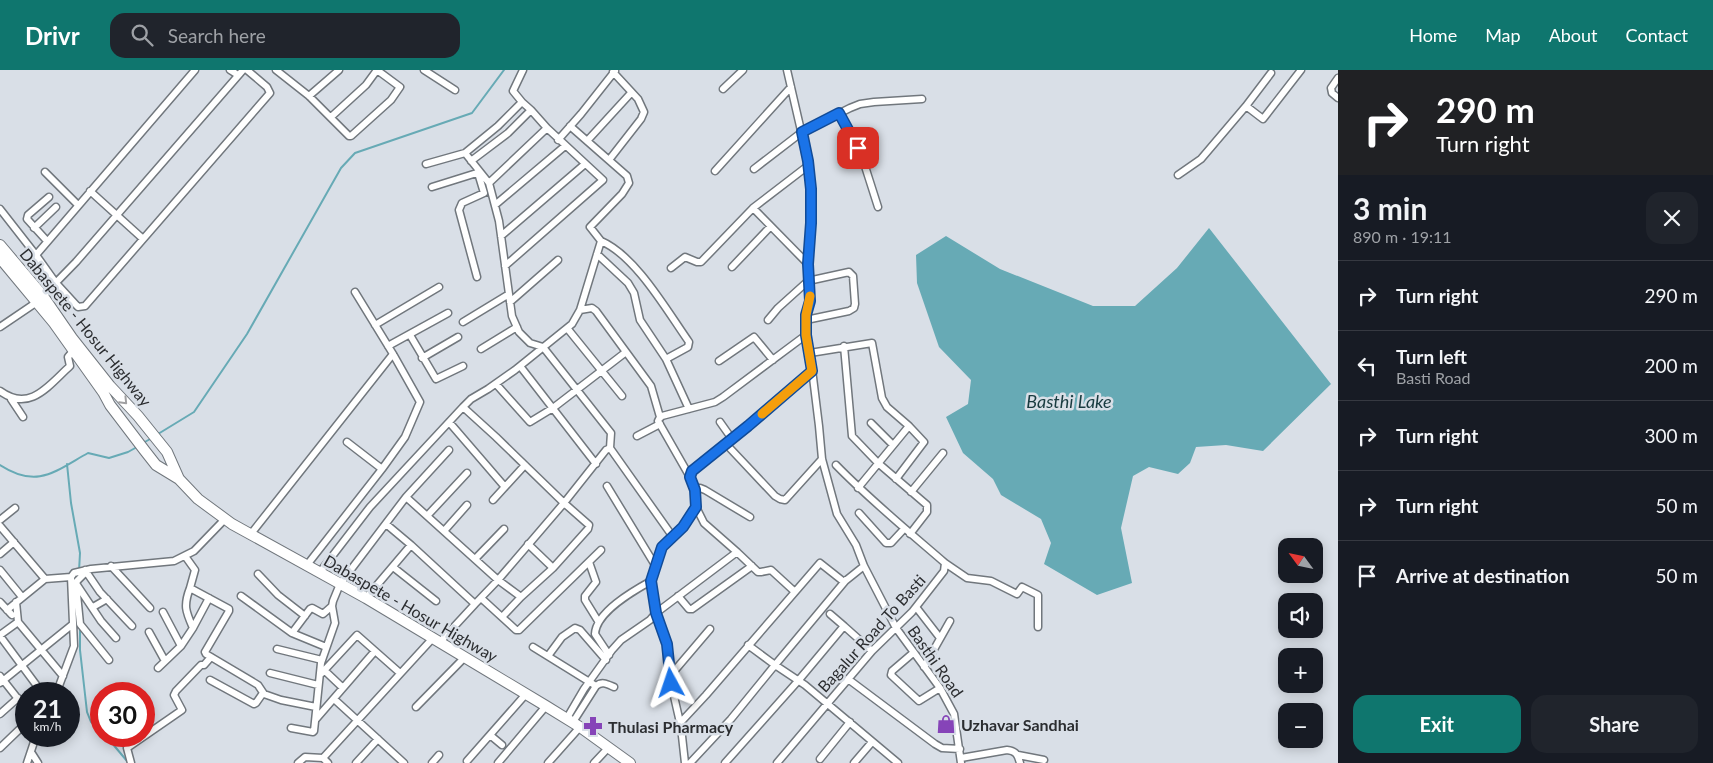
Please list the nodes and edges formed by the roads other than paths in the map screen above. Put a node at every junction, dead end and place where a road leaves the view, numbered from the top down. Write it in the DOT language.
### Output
graph roads {
  1 [pos="195,70"];
  2 [pos="230,70"];
  3 [pos="276,70"];
  4 [pos="339,70"];
  5 [pos="377,70"];
  6 [pos="424,70"];
  7 [pos="523,70"];
  8 [pos="742,70"];
  9 [pos="787,70"];
  10 [pos="1301,70"];
  11 [pos="614,71"];
  12 [pos="243,72"];
  13 [pos="1271,73"];
  14 [pos="1338,78"];
  15 [pos="791,87"];
  16 [pos="723,89"];
  17 [pos="455,90"];
  18 [pos="632,92"];
  19 [pos="309,96"];
  20 [pos="1338,98"];
  21 [pos="922,99"];
  22 [pos="522,102"];
  23 [pos="1246,106"];
  24 [pos="531,110"];
  25 [pos="839,113"];
  26 [pos="330,117"];
  27 [pos="570,126"];
  28 [pos="546,128"];
  29 [pos="802,132"];
  30 [pos="558,140"];
  31 [pos="587,141"];
  32 [pos="565,146"];
  33 [pos="465,153"];
  34 [pos="609,160"];
  35 [pos="471,161"];
  36 [pos="426,164"];
  37 [pos="585,164"];
  38 [pos="809,165"];
  39 [pos="754,169"];
  40 [pos="715,171"];
  41 [pos="45,172"];
  42 [pos="479,173"];
  43 [pos="1178,176"];
  44 [pos="489,183"];
  45 [pos="432,187"];
  46 [pos="90,191"];
  47 [pos="49,197"];
  48 [pos="78,205"];
  49 [pos="495,205"];
  50 [pos="56,207"];
  51 [pos="878,207"];
  52 [pos="753,208"];
  53 [pos="0,209"];
  54 [pos="116,214"];
  55 [pos="770,227"];
  56 [pos="34,228"];
  57 [pos="501,236"];
  58 [pos="142,238"];
  59 [pos="47,241"];
  60 [pos="601,241"];
  61 [pos="0,245"];
  62 [pos="36,254"];
  63 [pos="597,254"];
  64 [pos="0,258"];
  65 [pos="558,260"];
  66 [pos="808,264"];
  67 [pos="505,266"];
  68 [pos="732,267"];
  69 [pos="671,268"];
  70 [pos="477,277"];
  71 [pos="808,281"];
  72 [pos="56,283"];
  73 [pos="439,287"];
  74 [pos="355,292"];
  75 [pos="509,294"];
  76 [pos="40,299"];
  77 [pos="510,302"];
  78 [pos="580,310"];
  79 [pos="448,313"];
  80 [pos="768,320"];
  81 [pos="806,320"];
  82 [pos="463,322"];
  83 [pos="375,325"];
  84 [pos="0,327"];
  85 [pos="517,327"];
  86 [pos="567,328"];
  87 [pos="410,335"];
  88 [pos="806,335"];
  89 [pos="458,337"];
  90 [pos="388,346"];
  91 [pos="844,346"];
  92 [pos="543,348"];
  93 [pos="482,349"];
  94 [pos="73,351"];
  95 [pos="626,352"];
  96 [pos="810,353"];
  97 [pos="393,354"];
  98 [pos="422,358"];
  99 [pos="666,359"];
  100 [pos="772,360"];
  101 [pos="720,361"];
  102 [pos="463,366"];
  103 [pos="520,366"];
  104 [pos="602,370"];
  105 [pos="812,371"];
  106 [pos="496,384"];
  107 [pos="106,389"];
  108 [pos="578,389"];
  109 [pos="4,396"];
  110 [pos="622,396"];
  111 [pos="463,407"];
  112 [pos="553,408"];
  113 [pos="689,409"];
  114 [pos="23,417"];
  115 [pos="660,417"];
  116 [pos="449,422"];
  117 [pos="720,422"];
  118 [pos="871,423"];
  119 [pos="660,424"];
  120 [pos="909,426"];
  121 [pos="637,436"];
  122 [pos="729,441"];
  123 [pos="347,442"];
  124 [pos="893,445"];
  125 [pos="610,448"];
  126 [pos="449,450"];
  127 [pos="943,453"];
  128 [pos="822,459"];
  129 [pos="596,464"];
  130 [pos="836,464"];
  131 [pos="878,464"];
  132 [pos="525,465"];
  133 [pos="382,470"];
  134 [pos="467,473"];
  135 [pos="690,477"];
  136 [pos="179,479"];
  137 [pos="896,479"];
  138 [pos="607,486"];
  139 [pos="505,487"];
  140 [pos="858,488"];
  141 [pos="695,490"];
  142 [pos="911,492"];
  143 [pos="406,497"];
  144 [pos="493,500"];
  145 [pos="564,503"];
  146 [pos="467,505"];
  147 [pos="696,507"];
  148 [pos="15,508"];
  149 [pos="859,513"];
  150 [pos="427,516"];
  151 [pos="750,516"];
  152 [pos="225,519"];
  153 [pos="0,520"];
  154 [pos="386,524"];
  155 [pos="0,526"];
  156 [pos="904,528"];
  157 [pos="504,529"];
  158 [pos="444,531"];
  159 [pos="910,534"];
  160 [pos="250,535"];
  161 [pos="672,537"];
  162 [pos="14,542"];
  163 [pos="528,544"];
  164 [pos="411,545"];
  165 [pos="601,550"];
  166 [pos="737,552"];
  167 [pos="0,554"];
  168 [pos="185,556"];
  169 [pos="475,560"];
  170 [pos="589,562"];
  171 [pos="945,563"];
  172 [pos="307,565"];
  173 [pos="655,565"];
  174 [pos="111,566"];
  175 [pos="752,566"];
  176 [pos="864,566"];
  177 [pos="393,567"];
  178 [pos="553,568"];
  179 [pos="0,570"];
  180 [pos="85,571"];
  181 [pos="320,572"];
  182 [pos="258,574"];
  183 [pos="73,575"];
  184 [pos="45,579"];
  185 [pos="498,580"];
  186 [pos="846,580"];
  187 [pos="651,581"];
  188 [pos="76,584"];
  189 [pos="340,584"];
  190 [pos="190,588"];
  191 [pos="795,592"];
  192 [pos="241,596"];
  193 [pos="678,596"];
  194 [pos="22,597"];
  195 [pos="521,597"];
  196 [pos="209,598"];
  197 [pos="366,598"];
  198 [pos="481,598"];
  199 [pos="107,599"];
  200 [pos="436,601"];
  201 [pos="0,602"];
  202 [pos="16,602"];
  203 [pos="475,604"];
  204 [pos="332,606"];
  205 [pos="93,607"];
  206 [pos="916,607"];
  207 [pos="150,608"];
  208 [pos="163,612"];
  209 [pos="656,613"];
  210 [pos="830,614"];
  211 [pos="305,616"];
  212 [pos="502,617"];
  213 [pos="598,621"];
  214 [pos="950,621"];
  215 [pos="18,622"];
  216 [pos="73,624"];
  217 [pos="132,626"];
  218 [pos="844,626"];
  219 [pos="1038,627"];
  220 [pos="193,628"];
  221 [pos="896,628"];
  222 [pos="710,629"];
  223 [pos="149,632"];
  224 [pos="292,633"];
  225 [pos="0,635"];
  226 [pos="116,638"];
  227 [pos="940,638"];
  228 [pos="435,641"];
  229 [pos="748,645"];
  230 [pos="181,646"];
  231 [pos="326,647"];
  232 [pos="533,647"];
  233 [pos="42,649"];
  234 [pos="277,650"];
  235 [pos="376,651"];
  236 [pos="872,651"];
  237 [pos="913,653"];
  238 [pos="548,656"];
  239 [pos="210,657"];
  240 [pos="465,657"];
  241 [pos="607,657"];
  242 [pos="109,660"];
  243 [pos="322,660"];
  244 [pos="165,661"];
  245 [pos="22,665"];
  246 [pos="775,665"];
  247 [pos="924,667"];
  248 [pos="158,668"];
  249 [pos="324,670"];
  250 [pos="270,673"];
  251 [pos="400,673"];
  252 [pos="64,676"];
  253 [pos="319,676"];
  254 [pos="670,676"];
  255 [pos="848,679"];
  256 [pos="1,680"];
  257 [pos="210,680"];
  258 [pos="798,681"];
  259 [pos="34,682"];
  260 [pos="61,682"];
  261 [pos="589,683"];
  262 [pos="318,684"];
  263 [pos="596,686"];
  264 [pos="614,686"];
  265 [pos="343,688"];
  266 [pos="940,688"];
  267 [pos="263,693"];
  268 [pos="526,694"];
  269 [pos="15,695"];
  270 [pos="334,699"];
  271 [pos="15,701"];
  272 [pos="827,703"];
  273 [pos="546,706"];
  274 [pos="316,707"];
  275 [pos="416,707"];
  276 [pos="0,714"];
  277 [pos="316,719"];
  278 [pos="358,720"];
  279 [pos="573,722"];
  280 [pos="850,722"];
  281 [pos="680,723"];
  282 [pos="291,728"];
  283 [pos="15,734"];
  284 [pos="490,735"];
  285 [pos="378,739"];
  286 [pos="872,742"];
  287 [pos="502,746"];
  288 [pos="609,746"];
  289 [pos="33,747"];
  290 [pos="0,748"];
  291 [pos="960,749"];
  292 [pos="31,752"];
  293 [pos="439,755"];
  294 [pos="1018,755"];
  295 [pos="820,759"];
  296 [pos="961,760"];
  297 [pos="1044,760"];
  298 [pos="324,761"];
  299 [pos="399,761"];
  300 [pos="467,761"];
  301 [pos="26,763"];
  302 [pos="38,763"];
  303 [pos="131,763"];
  304 [pos="298,763"];
  305 [pos="356,763"];
  306 [pos="432,763"];
  307 [pos="498,763"];
  308 [pos="548,763"];
  309 [pos="594,763"];
  310 [pos="630,763"];
  311 [pos="685,763"];
  312 [pos="690,763"];
  313 [pos="725,763"];
  314 [pos="777,763"];
  315 [pos="854,763"];
  316 [pos="898,763"];
  317 [pos="1020,763"];
  1 -- 46 [label="street"];
  2 -- 12 [label="street"];
  3 -- 19 [label="street"];
  4 -- 19 [label="street"];
  5 -- 26 [label="street"];
  5 -- 26 [label="street"];
  6 -- 17 [label="street"];
  7 -- 22 [label="street"];
  8 -- 16 [label="street"];
  9 -- 15 [label="street, Basthi Road"];
  10 -- 23 [label="street"];
  11 -- 18 [label="street"];
  11 -- 27 [label="street"];
  12 -- 54 [label="street"];
  12 -- 58 [label="street"];
  13 -- 23 [label="street"];
  14 -- 20 [label="street"];
  15 -- 29 [label="street, Basthi Road"];
  15 -- 40 [label="street"];
  18 -- 31 [label="street"];
  18 -- 34 [label="street"];
  19 -- 26 [label="street"];
  21 -- 25 [label="street"];
  22 -- 24 [label="street"];
  22 -- 33 [label="street"];
  23 -- 43 [label="street"];
  24 -- 28 [label="street"];
  24 -- 35 [label="street"];
  25 -- 29 [label="street"];
  25 -- 51 [label="street"];
  27 -- 30 [label="street"];
  27 -- 31 [label="street"];
  28 -- 30 [label="street"];
  28 -- 44 [label="street"];
  29 -- 38 [label="street, Basthi Road"];
  29 -- 39 [label="street"];
  30 -- 32 [label="street"];
  31 -- 34 [label="street"];
  32 -- 37 [label="street"];
  32 -- 49 [label="street"];
  33 -- 35 [label="street"];
  33 -- 36 [label="street"];
  34 -- 60 [label="street"];
  35 -- 42 [label="street"];
  37 -- 57 [label="street"];
  37 -- 67 [label="street"];
  38 -- 52 [label="street"];
  38 -- 66 [label="street, Basthi Road"];
  41 -- 48 [label="street"];
  42 -- 44 [label="street"];
  42 -- 45 [label="street"];
  42 -- 70 [label="street"];
  44 -- 49 [label="street"];
  46 -- 48 [label="street"];
  46 -- 54 [label="street"];
  47 -- 56 [label="street"];
  48 -- 59 [label="street"];
  49 -- 57 [label="street"];
  50 -- 56 [label="street"];
  52 -- 55 [label="street"];
  52 -- 69 [label="street"];
  53 -- 62 [label="street"];
  54 -- 58 [label="street"];
  54 -- 72 [label="street"];
  55 -- 66 [label="street"];
  55 -- 68 [label="street"];
  56 -- 59 [label="street"];
  57 -- 67 [label="street"];
  58 -- 72 [label="street"];
  59 -- 62 [label="street"];
  60 -- 63 [label="street"];
  60 -- 99 [label="street"];
  61 -- 76 [label="highway, Dabaspete - Hosur Highway"];
  62 -- 72 [label="street"];
  63 -- 78 [label="street"];
  63 -- 99 [label="street"];
  64 -- 76 [label="highway"];
  65 -- 77 [label="street"];
  66 -- 71 [label="street, Basthi Road"];
  67 -- 75 [label="street"];
  71 -- 80 [label="street"];
  71 -- 81 [label="street, Basthi Road"];
  71 -- 81 [label="street"];
  72 -- 76 [label="street"];
  73 -- 83 [label="street"];
  74 -- 83 [label="street"];
  75 -- 77 [label="street"];
  75 -- 82 [label="street"];
  76 -- 84 [label="street"];
  76 -- 94 [label="highway"];
  76 -- 107 [label="highway, Dabaspete - Hosur Highway"];
  77 -- 85 [label="street"];
  78 -- 86 [label="street"];
  78 -- 95 [label="street"];
  79 -- 87 [label="street"];
  81 -- 88 [label="street, Basthi Road"];
  83 -- 90 [label="street"];
  85 -- 92 [label="street"];
  85 -- 93 [label="street"];
  86 -- 92 [label="street"];
  86 -- 104 [label="street"];
  87 -- 90 [label="street"];
  87 -- 98 [label="street"];
  88 -- 96 [label="street, Basthi Road"];
  88 -- 100 [label="street"];
  89 -- 98 [label="street"];
  90 -- 97 [label="street"];
  91 -- 96 [label="street"];
  91 -- 120 [label="street"];
  91 -- 131 [label="street"];
  92 -- 103 [label="street"];
  92 -- 108 [label="street"];
  94 -- 107 [label="highway"];
  94 -- 109 [label="street"];
  95 -- 104 [label="street"];
  95 -- 115 [label="street"];
  96 -- 105 [label="street, Basthi Road"];
  97 -- 133 [label="street"];
  97 -- 160 [label="street"];
  98 -- 102 [label="street"];
  99 -- 113 [label="street"];
  100 -- 101 [label="street"];
  100 -- 113 [label="street"];
  103 -- 106 [label="street"];
  103 -- 112 [label="street"];
  104 -- 108 [label="street"];
  104 -- 110 [label="street"];
  105 -- 122 [label="street"];
  105 -- 128 [label="street, Basthi Road"];
  106 -- 111 [label="street"];
  106 -- 112 [label="street"];
  107 -- 136 [label="highway, Dabaspete - Hosur Highway, one-way"];
  107 -- 136 [label="highway, Dabaspete - Hosur Highway"];
  108 -- 112 [label="street"];
  108 -- 125 [label="street"];
  109 -- 114 [label="street"];
  111 -- 116 [label="street"];
  111 -- 132 [label="street"];
  112 -- 129 [label="street"];
  113 -- 115 [label="street"];
  115 -- 119 [label="street"];
  116 -- 139 [label="street"];
  116 -- 181 [label="street"];
  117 -- 122 [label="street"];
  118 -- 124 [label="street"];
  119 -- 121 [label="street"];
  119 -- 135 [label="street"];
  120 -- 124 [label="street"];
  120 -- 137 [label="street"];
  122 -- 128 [label="street"];
  122 -- 135 [label="street"];
  123 -- 133 [label="street"];
  124 -- 131 [label="street"];
  125 -- 129 [label="street"];
  125 -- 161 [label="street"];
  126 -- 143 [label="street"];
  127 -- 142 [label="street"];
  128 -- 176 [label="street, Basthi Road"];
  129 -- 145 [label="street"];
  130 -- 140 [label="street"];
  131 -- 137 [label="street"];
  131 -- 140 [label="street"];
  132 -- 139 [label="street"];
  132 -- 145 [label="street"];
  133 -- 172 [label="street"];
  134 -- 150 [label="street"];
  135 -- 141 [label="street"];
  136 -- 152 [label="highway, Dabaspete - Hosur Highway"];
  137 -- 142 [label="street"];
  138 -- 173 [label="street"];
  139 -- 144 [label="street"];
  140 -- 156 [label="street"];
  141 -- 147 [label="street"];
  141 -- 151 [label="street"];
  142 -- 159 [label="street"];
  143 -- 150 [label="street"];
  143 -- 154 [label="street"];
  145 -- 163 [label="street"];
  145 -- 178 [label="street"];
  146 -- 158 [label="street"];
  147 -- 161 [label="street"];
  147 -- 166 [label="street"];
  148 -- 153 [label="street"];
  149 -- 156 [label="street"];
  150 -- 158 [label="street"];
  152 -- 160 [label="highway, Dabaspete - Hosur Highway"];
  152 -- 168 [label="street"];
  154 -- 164 [label="street"];
  154 -- 189 [label="street"];
  155 -- 162 [label="street"];
  156 -- 159 [label="street"];
  157 -- 169 [label="street"];
  158 -- 169 [label="street"];
  159 -- 171 [label="street"];
  160 -- 172 [label="highway, Dabaspete - Hosur Highway"];
  161 -- 173 [label="street"];
  162 -- 167 [label="street"];
  162 -- 184 [label="street"];
  163 -- 178 [label="street"];
  163 -- 185 [label="street"];
  164 -- 177 [label="street"];
  164 -- 203 [label="street"];
  165 -- 170 [label="street"];
  166 -- 175 [label="street"];
  166 -- 193 [label="street"];
  168 -- 174 [label="street"];
  168 -- 190 [label="street"];
  169 -- 185 [label="street"];
  170 -- 212 [label="street"];
  170 -- 213 [label="street"];
  171 -- 206 [label="street, Bagalur Road To Basti"];
  171 -- 219 [label="street"];
  172 -- 181 [label="highway, Dabaspete - Hosur Highway"];
  173 -- 187 [label="street"];
  174 -- 180 [label="street"];
  174 -- 207 [label="street"];
  175 -- 191 [label="street"];
  175 -- 193 [label="street"];
  176 -- 186 [label="street"];
  176 -- 221 [label="street, Basthi Road"];
  177 -- 197 [label="street"];
  177 -- 200 [label="street"];
  178 -- 195 [label="street"];
  179 -- 194 [label="street"];
  180 -- 183 [label="street"];
  180 -- 188 [label="street"];
  180 -- 199 [label="street"];
  181 -- 189 [label="highway, Dabaspete - Hosur Highway"];
  182 -- 211 [label="street"];
  183 -- 184 [label="street"];
  183 -- 216 [label="street"];
  184 -- 194 [label="street"];
  185 -- 195 [label="street"];
  185 -- 198 [label="street"];
  186 -- 191 [label="street"];
  186 -- 246 [label="street"];
  187 -- 209 [label="street"];
  187 -- 213 [label="street"];
  188 -- 205 [label="street"];
  188 -- 242 [label="street"];
  189 -- 197 [label="highway, Dabaspete - Hosur Highway"];
  189 -- 204 [label="street"];
  190 -- 196 [label="street"];
  190 -- 220 [label="street"];
  191 -- 229 [label="street"];
  192 -- 224 [label="street"];
  193 -- 209 [label="street"];
  194 -- 202 [label="street"];
  195 -- 212 [label="street"];
  196 -- 220 [label="street"];
  196 -- 239 [label="street"];
  197 -- 228 [label="highway, Dabaspete - Hosur Highway"];
  198 -- 203 [label="street"];
  198 -- 212 [label="street"];
  199 -- 205 [label="street"];
  199 -- 217 [label="street"];
  201 -- 202 [label="street"];
  202 -- 215 [label="street"];
  203 -- 228 [label="street"];
  204 -- 211 [label="street"];
  204 -- 231 [label="street"];
  205 -- 226 [label="street"];
  206 -- 221 [label="street, Bagalur Road To Basti"];
  206 -- 227 [label="street"];
  208 -- 230 [label="street"];
  209 -- 241 [label="street"];
  209 -- 254 [label="street"];
  210 -- 218 [label="street"];
  211 -- 224 [label="street"];
  213 -- 241 [label="street"];
  214 -- 227 [label="street"];
  215 -- 225 [label="street"];
  215 -- 233 [label="street"];
  216 -- 233 [label="street"];
  216 -- 252 [label="street"];
  218 -- 236 [label="street"];
  218 -- 258 [label="street"];
  220 -- 230 [label="street"];
  221 -- 236 [label="street, Bagalur Road To Basti"];
  221 -- 237 [label="street, Basthi Road"];
  222 -- 254 [label="street"];
  223 -- 244 [label="street"];
  224 -- 231 [label="street"];
  225 -- 245 [label="street"];
  227 -- 247 [label="street"];
  228 -- 240 [label="highway, Dabaspete - Hosur Highway"];
  228 -- 251 [label="street"];
  229 -- 246 [label="street"];
  229 -- 281 [label="street"];
  230 -- 244 [label="street"];
  231 -- 243 [label="street"];
  232 -- 238 [label="street"];
  233 -- 245 [label="street"];
  233 -- 252 [label="street"];
  234 -- 243 [label="street"];
  235 -- 249 [label="street"];
  235 -- 251 [label="street"];
  235 -- 265 [label="street"];
  236 -- 255 [label="street, Bagalur Road To Basti"];
  237 -- 247 [label="street, Basthi Road"];
  237 -- 266 [label="street"];
  238 -- 241 [label="street"];
  238 -- 261 [label="street"];
  239 -- 267 [label="street"];
  239 -- 303 [label="street"];
  240 -- 268 [label="highway, Dabaspete - Hosur Highway"];
  240 -- 275 [label="street"];
  241 -- 261 [label="street"];
  243 -- 253 [label="street"];
  244 -- 248 [label="street"];
  245 -- 256 [label="street"];
  245 -- 259 [label="street"];
  246 -- 258 [label="street"];
  246 -- 312 [label="street"];
  247 -- 266 [label="street, Basthi Road"];
  249 -- 253 [label="street"];
  249 -- 265 [label="street"];
  250 -- 262 [label="street"];
  251 -- 278 [label="street"];
  252 -- 260 [label="street"];
  253 -- 262 [label="street"];
  254 -- 281 [label="street"];
  255 -- 272 [label="street, Bagalur Road To Basti"];
  255 -- 291 [label="street"];
  256 -- 269 [label="street"];
  257 -- 267 [label="street"];
  258 -- 272 [label="street"];
  258 -- 313 [label="street"];
  261 -- 263 [label="street"];
  261 -- 279 [label="street"];
  262 -- 274 [label="street"];
  263 -- 264 [label="street"];
  263 -- 279 [label="street"];
  265 -- 270 [label="street"];
  266 -- 291 [label="street, Basthi Road"];
  267 -- 274 [label="street"];
  268 -- 273 [label="highway, Dabaspete - Hosur Highway"];
  268 -- 284 [label="street"];
  270 -- 277 [label="street"];
  270 -- 278 [label="street"];
  271 -- 276 [label="street"];
  272 -- 280 [label="street"];
  272 -- 314 [label="street, Bagalur Road To Basti"];
  273 -- 279 [label="highway, Dabaspete - Hosur Highway"];
  273 -- 307 [label="street"];
  274 -- 277 [label="street"];
  277 -- 282 [label="street"];
  278 -- 285 [label="street"];
  278 -- 298 [label="street"];
  279 -- 288 [label="highway, Dabaspete - Hosur Highway"];
  279 -- 308 [label="street"];
  280 -- 286 [label="street"];
  280 -- 295 [label="street"];
  281 -- 311 [label="street"];
  283 -- 290 [label="street"];
  284 -- 287 [label="street"];
  284 -- 300 [label="street"];
  285 -- 299 [label="street"];
  285 -- 305 [label="street"];
  286 -- 315 [label="street"];
  286 -- 316 [label="street"];
  288 -- 309 [label="street"];
  288 -- 310 [label="highway, Dabaspete - Hosur Highway"];
  289 -- 292 [label="street"];
  291 -- 296 [label="street, Basthi Road"];
  292 -- 301 [label="street"];
  292 -- 302 [label="street"];
  293 -- 306 [label="street"];
  294 -- 296 [label="street"];
  294 -- 297 [label="street"];
  294 -- 317 [label="street"];
  298 -- 304 [label="street"];
}
